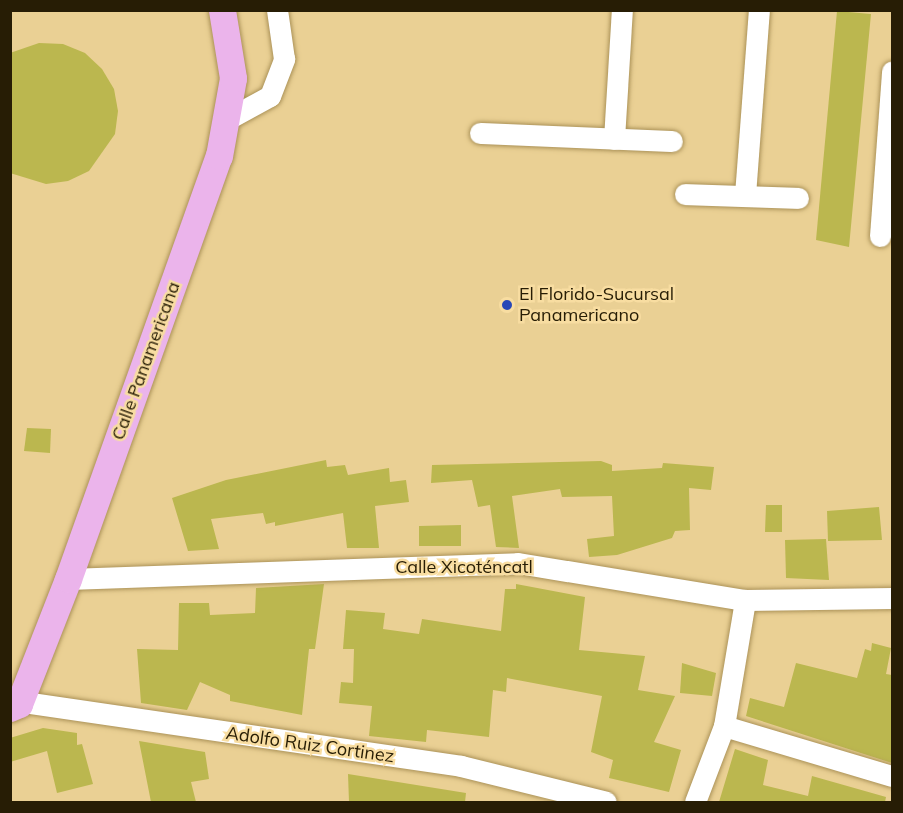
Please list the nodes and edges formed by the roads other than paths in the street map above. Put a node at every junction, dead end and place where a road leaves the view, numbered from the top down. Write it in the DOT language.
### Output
graph roads {
  1 [pos="222,10"];
  2 [pos="277,10"];
  3 [pos="622,10"];
  4 [pos="759,10"];
  5 [pos="892,71"];
  6 [pos="226,120"];
  7 [pos="480,133"];
  8 [pos="614,139"];
  9 [pos="672,141"];
  10 [pos="685,194"];
  11 [pos="745,195"];
  12 [pos="798,198"];
  13 [pos="880,236"];
  14 [pos="68,579"];
  15 [pos="892,598"];
  16 [pos="745,600"];
  17 [pos="13,704"];
  18 [pos="724,726"];
  19 [pos="892,776"];
  20 [pos="606,802"];
  21 [pos="695,802"];
  1 -- 6 [label="main road, Calle Panamericana"];
  2 -- 6 [label="street"];
  3 -- 8 [label="street"];
  4 -- 11 [label="street"];
  5 -- 13 [label="street"];
  6 -- 14 [label="main road, Calle Panamericana"];
  7 -- 8 [label="street"];
  8 -- 9 [label="street"];
  10 -- 11 [label="street"];
  11 -- 12 [label="street"];
  14 -- 16 [label="street, Calle Xicoténcatl"];
  14 -- 17 [label="main road, Calle Panamericana"];
  15 -- 16 [label="street, Calle Xicoténcatl"];
  16 -- 18 [label="street"];
  17 -- 20 [label="street, Adolfo Ruiz Cortinez"];
  18 -- 19 [label="street"];
  18 -- 21 [label="street"];
}
